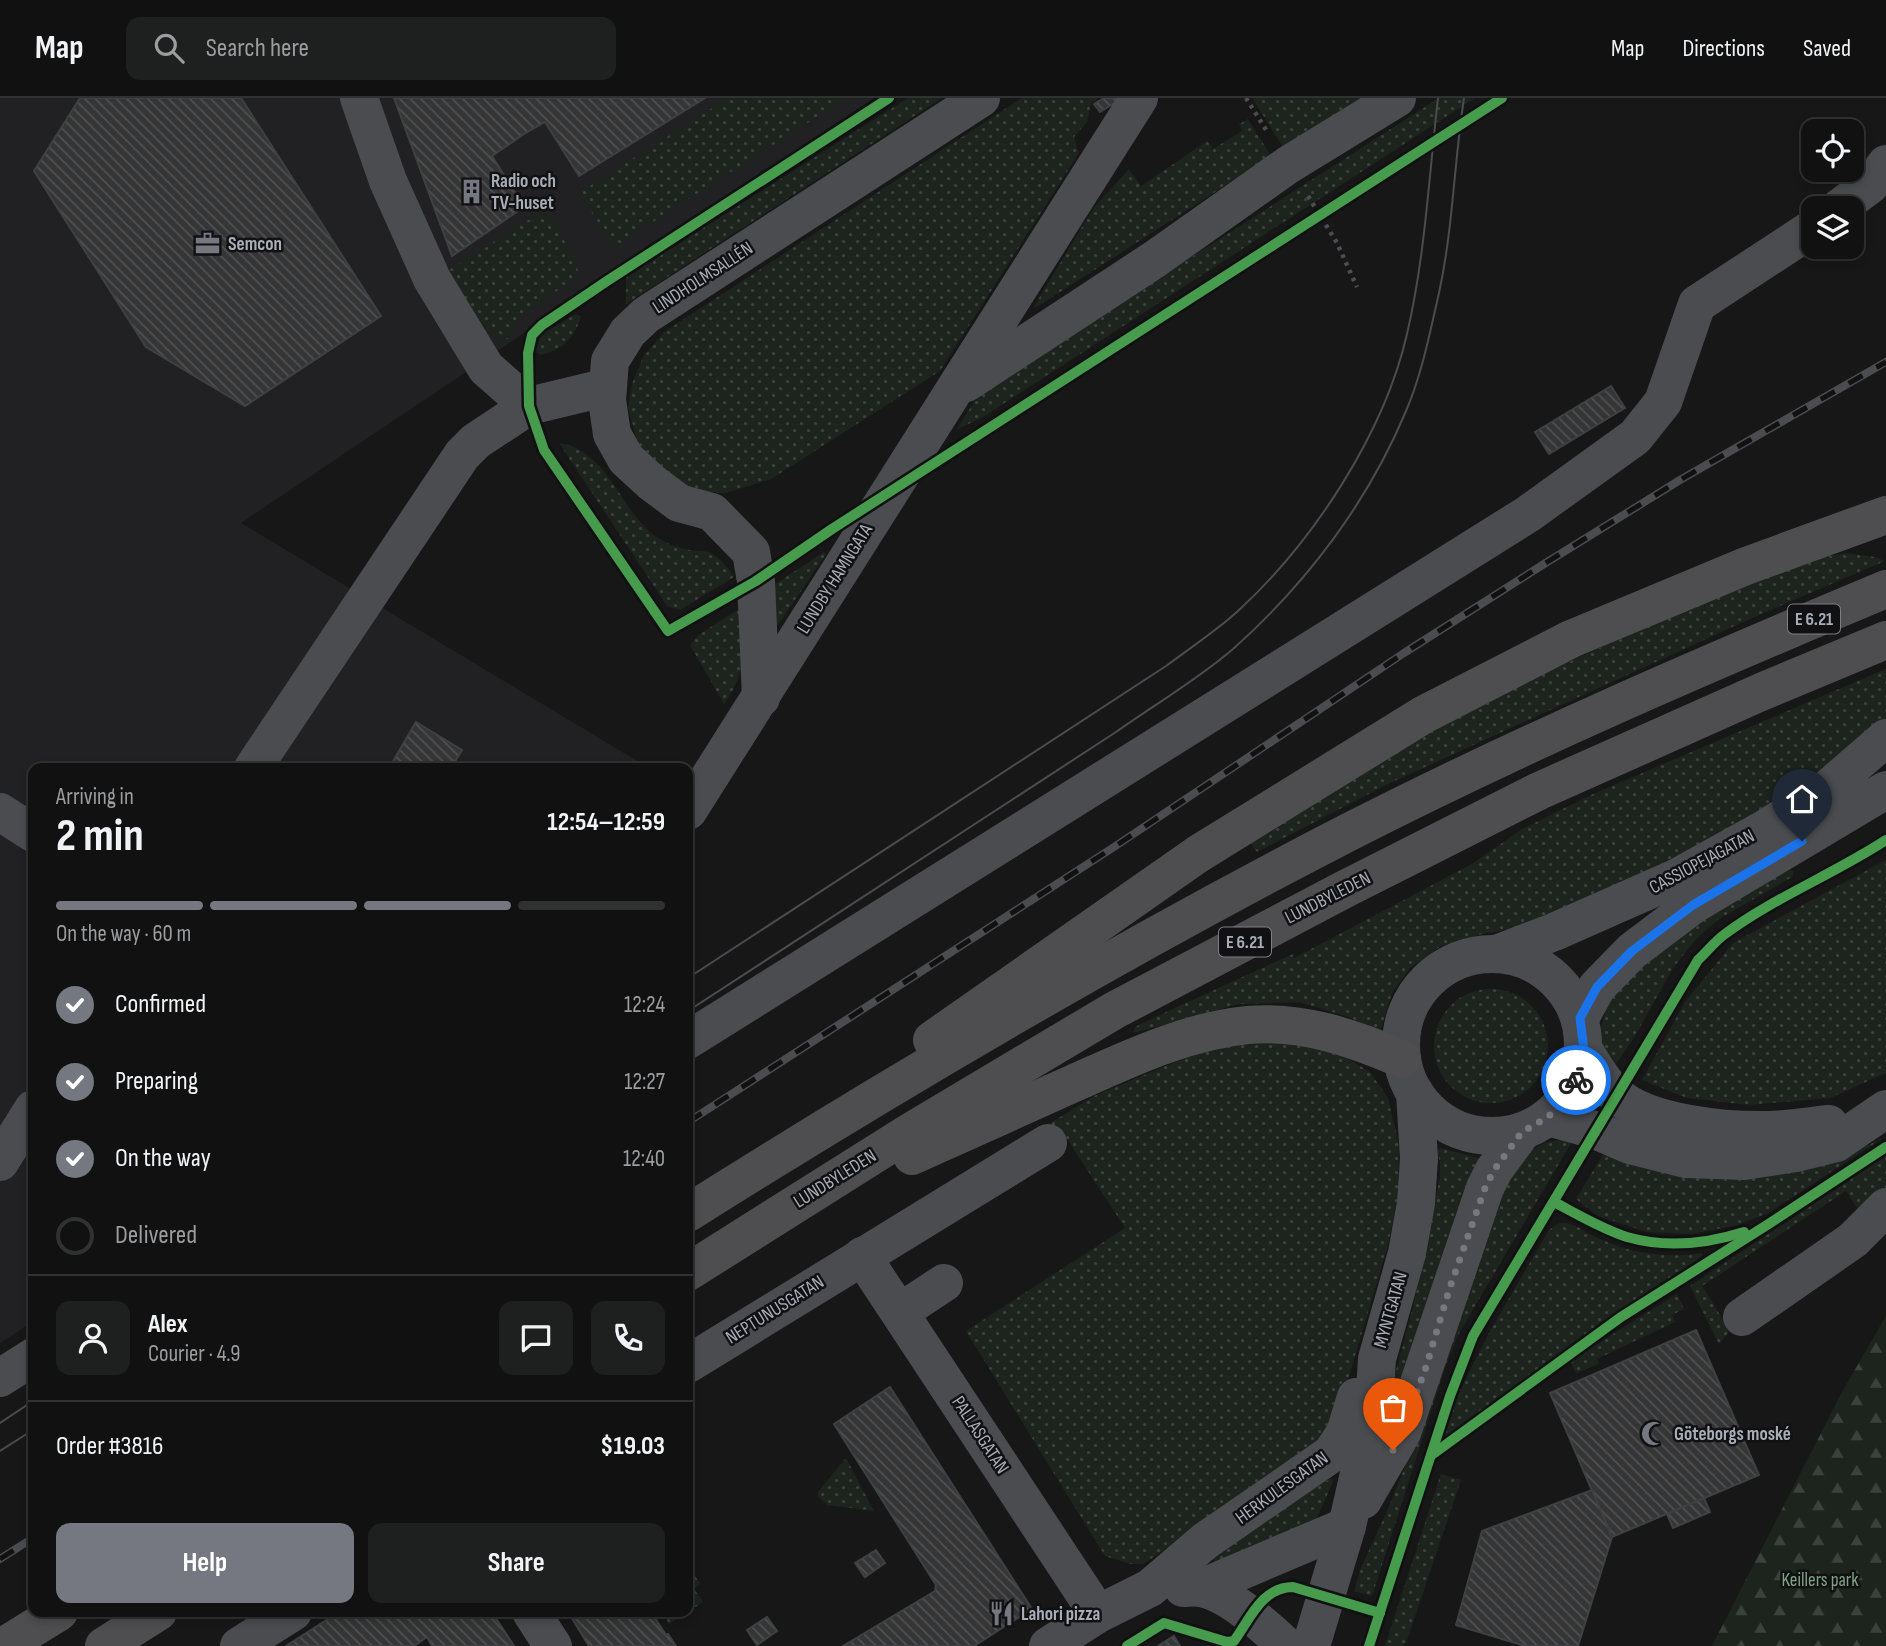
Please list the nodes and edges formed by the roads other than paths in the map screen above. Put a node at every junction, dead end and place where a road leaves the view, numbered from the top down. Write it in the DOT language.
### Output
graph roads {
  1 [pos="359,98"];
  2 [pos="981,98"];
  3 [pos="1139,98"];
  4 [pos="1397,98"];
  5 [pos="1886,164"];
  6 [pos="1855,196"];
  7 [pos="1801,236"];
  8 [pos="608,387"];
  9 [pos="956,390"];
  10 [pos="529,406"];
  11 [pos="1886,516"];
  12 [pos="1886,589"];
  13 [pos="1886,640"];
  14 [pos="761,698"];
  15 [pos="1886,738"];
  16 [pos="256,763"];
  17 [pos="1886,790"];
  18 [pos="693,803"];
  19 [pos="0,812"];
  20 [pos="28,830"];
  21 [pos="1499,953"];
  22 [pos="1582,1034"];
  23 [pos="693,1037"];
  24 [pos="1409,1076"];
  25 [pos="1883,1111"];
  26 [pos="28,1117"];
  27 [pos="1535,1124"];
  28 [pos="1048,1143"];
  29 [pos="0,1162"];
  30 [pos="750,1174"];
  31 [pos="1886,1207"];
  32 [pos="693,1210"];
  33 [pos="751,1231"];
  34 [pos="862,1255"];
  35 [pos="693,1269"];
  36 [pos="944,1283"];
  37 [pos="900,1312"];
  38 [pos="1742,1317"];
  39 [pos="1377,1359"];
  40 [pos="28,1360"];
  41 [pos="693,1361"];
  42 [pos="0,1378"];
  43 [pos="1347,1526"];
  44 [pos="1150,1588"];
  45 [pos="1201,1588"];
  46 [pos="1098,1614"];
  47 [pos="51,1617"];
  48 [pos="150,1617"];
  49 [pos="285,1617"];
  50 [pos="534,1617"];
  51 [pos="4,1646"];
  52 [pos="104,1646"];
  53 [pos="239,1646"];
  54 [pos="553,1646"];
  55 [pos="1048,1646"];
  56 [pos="1286,1646"];
  57 [pos="1311,1646"];
  1 -- 10 [label="street"];
  2 -- 8 [label="street, LINDHOLMSALLÉN"];
  3 -- 9 [label="street"];
  4 -- 9 [label="street"];
  5 -- 6 [label="street"];
  7 -- 23 [label="street"];
  8 -- 10 [label="street"];
  8 -- 14 [label="street, LINDHOLMSALLÉN"];
  9 -- 14 [label="street, LUNDBY HAMNGATA"];
  10 -- 16 [label="street"];
  11 -- 30 [label="highway"];
  12 -- 30 [label="highway, E 6.21"];
  13 -- 33 [label="highway, LUNDBYLEDEN / E 6.21"];
  14 -- 18 [label="street, LUNDBY HAMNGATA"];
  15 -- 21 [label="street, CASSIOPEJAGATAN"];
  17 -- 22 [label="street, CASSIOPEJAGATAN"];
  19 -- 20 [label="street"];
  21 -- 22 [label="street"];
  21 -- 24 [label="street"];
  22 -- 25 [label="street"];
  22 -- 27 [label="street"];
  24 -- 27 [label="street"];
  24 -- 33 [label="highway"];
  24 -- 39 [label="street, MYNTGATAN"];
  25 -- 27 [label="street"];
  26 -- 29 [label="street"];
  27 -- 43 [label="street, MYNTGATAN"];
  28 -- 34 [label="street, NEPTUNUSGATAN"];
  30 -- 32 [label="highway, E 6.21"];
  31 -- 38 [label="street"];
  33 -- 35 [label="highway, LUNDBYLEDEN / E 6.21"];
  34 -- 37 [label="street, PALLASGATAN"];
  34 -- 41 [label="street, NEPTUNUSGATAN"];
  36 -- 37 [label="street"];
  37 -- 46 [label="street, PALLASGATAN"];
  39 -- 43 [label="street, MYNTGATAN"];
  39 -- 44 [label="street, HERKULESGATAN"];
  40 -- 42 [label="street"];
  43 -- 45 [label="street, HERKULESGATAN"];
  43 -- 57 [label="street, MYNTGATAN"];
  44 -- 45 [label="street, HERKULESGATAN"];
  44 -- 46 [label="street, HERKULESGATAN"];
  45 -- 56 [label="street, HERKULESGATAN"];
  46 -- 55 [label="street, HERKULESGATAN"];
  47 -- 51 [label="highway"];
  48 -- 52 [label="highway"];
  49 -- 53 [label="street"];
  50 -- 54 [label="street"];
}
